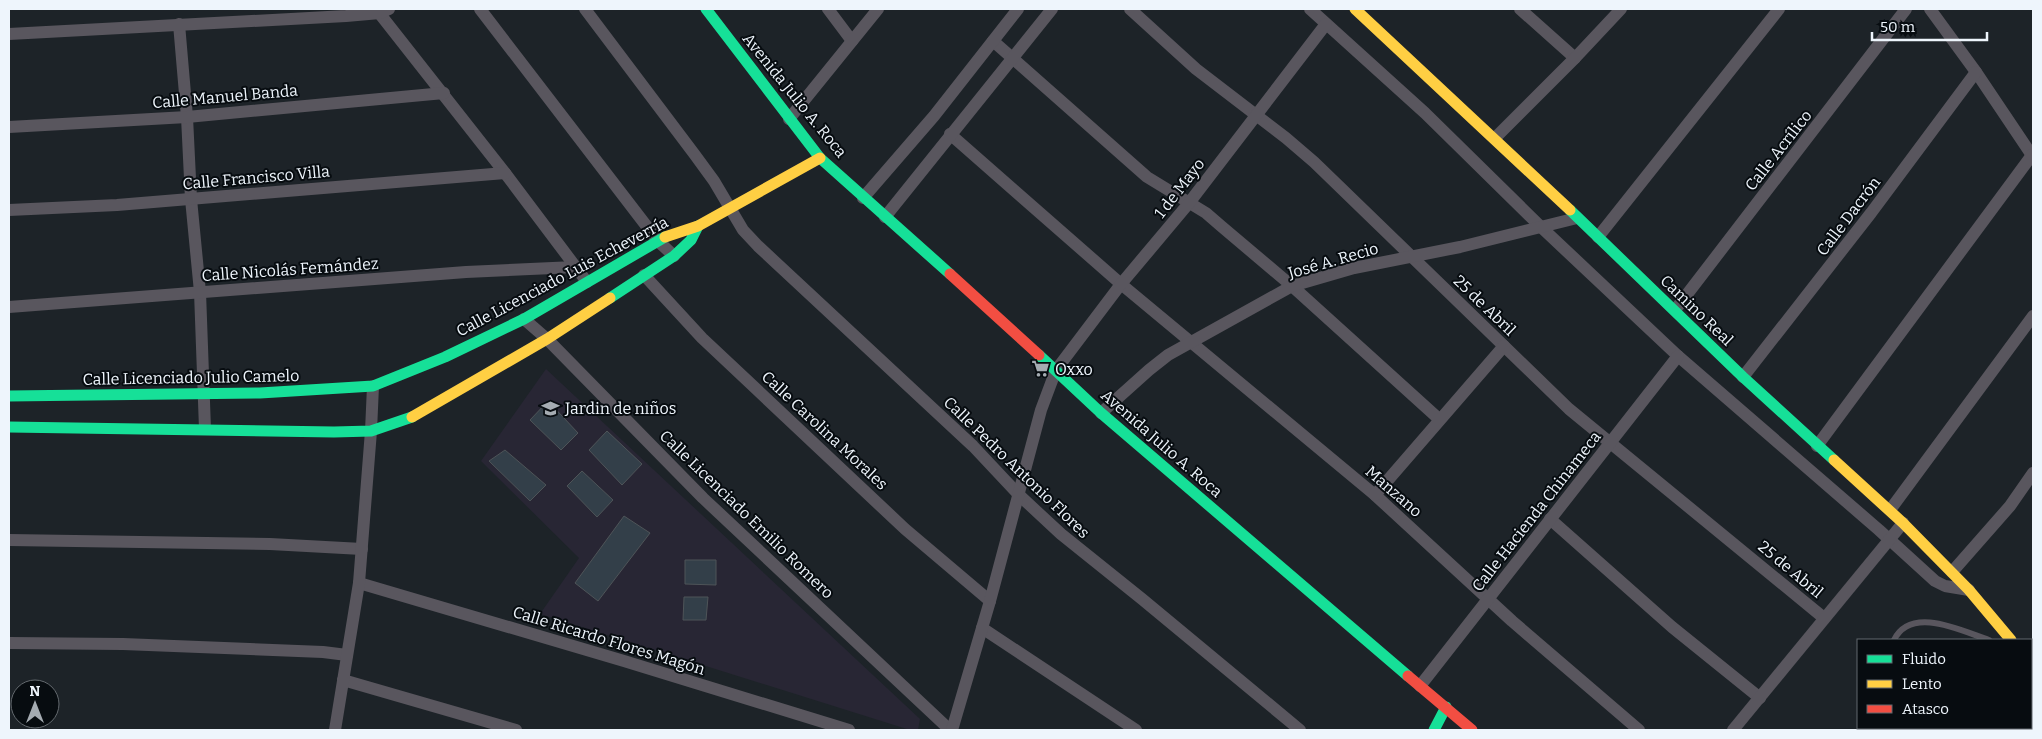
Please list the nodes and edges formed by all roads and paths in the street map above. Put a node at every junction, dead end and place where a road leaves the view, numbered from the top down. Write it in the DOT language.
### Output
graph roads {
  1 [pos="480,9"];
  2 [pos="585,9"];
  3 [pos="706,9"];
  4 [pos="828,9"];
  5 [pos="878,9"];
  6 [pos="1018,9"];
  7 [pos="1052,9"];
  8 [pos="1130,9"];
  9 [pos="1310,9"];
  10 [pos="1355,9"];
  11 [pos="1520,9"];
  12 [pos="1621,9"];
  13 [pos="1779,9"];
  14 [pos="1906,9"];
  15 [pos="1930,9"];
  16 [pos="382,10"];
  17 [pos="179,24"];
  18 [pos="1326,24"];
  19 [pos="9,34"];
  20 [pos="852,41"];
  21 [pos="993,41"];
  22 [pos="1013,57"];
  23 [pos="1575,58"];
  24 [pos="1976,72"];
  25 [pos="444,94"];
  26 [pos="1256,114"];
  27 [pos="187,117"];
  28 [pos="789,119"];
  29 [pos="9,127"];
  30 [pos="950,134"];
  31 [pos="1495,138"];
  32 [pos="2032,156"];
  33 [pos="820,158"];
  34 [pos="505,173"];
  35 [pos="863,198"];
  36 [pos="191,199"];
  37 [pos="1189,203"];
  38 [pos="731,208"];
  39 [pos="9,210"];
  40 [pos="885,217"];
  41 [pos="1577,218"];
  42 [pos="698,226"];
  43 [pos="1541,227"];
  44 [pos="1598,237"];
  45 [pos="658,241"];
  46 [pos="674,256"];
  47 [pos="1411,257"];
  48 [pos="575,266"];
  49 [pos="644,275"];
  50 [pos="587,282"];
  51 [pos="1121,284"];
  52 [pos="1292,286"];
  53 [pos="200,292"];
  54 [pos="9,307"];
  55 [pos="1675,310"];
  56 [pos="2033,316"];
  57 [pos="524,319"];
  58 [pos="547,339"];
  59 [pos="1190,342"];
  60 [pos="1504,346"];
  61 [pos="1678,356"];
  62 [pos="1056,370"];
  63 [pos="1743,377"];
  64 [pos="373,386"];
  65 [pos="204,393"];
  66 [pos="9,396"];
  67 [pos="1100,413"];
  68 [pos="1439,419"];
  69 [pos="9,426"];
  70 [pos="205,429"];
  71 [pos="372,431"];
  72 [pos="1610,442"];
  73 [pos="1817,446"];
  74 [pos="2033,473"];
  75 [pos="1019,495"];
  76 [pos="1375,495"];
  77 [pos="1890,510"];
  78 [pos="1550,520"];
  79 [pos="1903,523"];
  80 [pos="1889,539"];
  81 [pos="9,540"];
  82 [pos="362,549"];
  83 [pos="1952,572"];
  84 [pos="359,583"];
  85 [pos="1969,590"];
  86 [pos="1489,599"];
  87 [pos="990,601"];
  88 [pos="1824,618"];
  89 [pos="982,628"];
  90 [pos="1895,639"];
  91 [pos="1986,639"];
  92 [pos="2010,639"];
  93 [pos="9,643"];
  94 [pos="347,655"];
  95 [pos="343,680"];
  96 [pos="1420,686"];
  97 [pos="1760,698"];
  98 [pos="1446,707"];
  99 [pos="335,730"];
  100 [pos="516,730"];
  101 [pos="849,730"];
  102 [pos="951,730"];
  103 [pos="1136,730"];
  104 [pos="1300,730"];
  105 [pos="1434,730"];
  106 [pos="1472,730"];
  107 [pos="1639,730"];
  108 [pos="1733,730"];
  1 -- 45 [label="street"];
  2 -- 38 [label="street, Calle Pedro Antonio Flores"];
  3 -- 28 [label="street, Avenida Julio A. Roca"];
  4 -- 20 [label="street"];
  5 -- 20 [label="street"];
  6 -- 21 [label="street"];
  7 -- 22 [label="street"];
  8 -- 26 [label="street, 25 de Abril"];
  9 -- 18 [label="street"];
  10 -- 31 [label="street, Camino Real"];
  11 -- 23 [label="street"];
  12 -- 23 [label="street"];
  13 -- 44 [label="street"];
  14 -- 55 [label="street, Calle Acrílico"];
  15 -- 24 [label="street"];
  16 -- 17 [label="street"];
  16 -- 25 [label="street"];
  17 -- 19 [label="street"];
  17 -- 27 [label="street"];
  18 -- 26 [label="street, 1 de Mayo"];
  18 -- 43 [label="street"];
  20 -- 28 [label="street"];
  21 -- 22 [label="street"];
  21 -- 35 [label="street"];
  22 -- 30 [label="street"];
  22 -- 37 [label="street"];
  23 -- 31 [label="street"];
  24 -- 32 [label="street"];
  24 -- 63 [label="street, Calle Dacrón"];
  25 -- 27 [label="street, Calle Manuel Banda"];
  25 -- 34 [label="street"];
  26 -- 37 [label="street, 1 de Mayo"];
  26 -- 47 [label="street, 25 de Abril"];
  27 -- 29 [label="street, Calle Manuel Banda"];
  27 -- 36 [label="street"];
  28 -- 33 [label="street, Avenida Julio A. Roca"];
  30 -- 40 [label="street"];
  30 -- 51 [label="street, Manzano"];
  31 -- 41 [label="street, Camino Real"];
  32 -- 73 [label="street"];
  33 -- 35 [label="street, Avenida Julio A. Roca"];
  33 -- 38 [label="street, Calle Licenciado Luis Echeverría"];
  34 -- 36 [label="street, Calle Francisco Villa"];
  34 -- 48 [label="street"];
  35 -- 40 [label="street, Avenida Julio A. Roca"];
  36 -- 39 [label="street, Calle Francisco Villa"];
  36 -- 53 [label="street"];
  37 -- 51 [label="street, 1 de Mayo"];
  37 -- 52 [label="street"];
  38 -- 42 [label="street, Calle Licenciado Luis Echeverría"];
  38 -- 75 [label="street, Calle Pedro Antonio Flores"];
  40 -- 62 [label="street, Avenida Julio A. Roca"];
  41 -- 43 [label="street, José A. Recio"];
  41 -- 44 [label="street, Camino Real"];
  42 -- 45 [label="street, Calle Licenciado Luis Echeverría"];
  42 -- 46 [label="street, Calle Licenciado Luis Echeverría"];
  43 -- 47 [label="street, José A. Recio"];
  43 -- 61 [label="street"];
  44 -- 55 [label="street, Camino Real"];
  45 -- 46 [label="street"];
  45 -- 50 [label="street, Calle Licenciado Luis Echeverría"];
  46 -- 49 [label="street, Calle Licenciado Luis Echeverría"];
  47 -- 52 [label="street, José A. Recio"];
  47 -- 60 [label="street, 25 de Abril"];
  48 -- 50 [label="street"];
  48 -- 53 [label="street, Calle Nicolás Fernández"];
  49 -- 58 [label="street, Calle Licenciado Luis Echeverría"];
  49 -- 87 [label="street, Calle Carolina Morales"];
  50 -- 57 [label="street, Calle Licenciado Luis Echeverría"];
  51 -- 59 [label="street, Manzano"];
  51 -- 62 [label="street, 1 de Mayo"];
  52 -- 59 [label="street, José A. Recio"];
  52 -- 68 [label="street"];
  53 -- 54 [label="street, Calle Nicolás Fernández"];
  53 -- 65 [label="street"];
  55 -- 63 [label="street, Camino Real"];
  56 -- 77 [label="street"];
  57 -- 58 [label="street, Calle Licenciado Emilio Romero"];
  57 -- 64 [label="street, Calle Licenciado Luis Echeverría"];
  58 -- 71 [label="street, Calle Licenciado Luis Echeverría"];
  58 -- 102 [label="street, Calle Licenciado Emilio Romero"];
  59 -- 67 [label="street, José A. Recio"];
  59 -- 76 [label="street, Manzano"];
  60 -- 68 [label="street"];
  60 -- 72 [label="street, 25 de Abril"];
  61 -- 72 [label="street, Calle Hacienda Chinameca"];
  61 -- 80 [label="street"];
  62 -- 67 [label="street, Avenida Julio A. Roca"];
  62 -- 75 [label="street, 1 de Mayo"];
  63 -- 73 [label="street, Camino Real"];
  64 -- 65 [label="street, Calle Licenciado Julio Camelo"];
  64 -- 71 [label="street"];
  65 -- 66 [label="street, Calle Licenciado Julio Camelo"];
  65 -- 70 [label="street"];
  67 -- 96 [label="street, Avenida Julio A. Roca"];
  68 -- 76 [label="street"];
  69 -- 70 [label="street"];
  70 -- 71 [label="street"];
  71 -- 82 [label="street"];
  72 -- 78 [label="street, Calle Hacienda Chinameca"];
  72 -- 88 [label="street, 25 de Abril"];
  73 -- 77 [label="street, Camino Real"];
  74 -- 83 [label="street"];
  75 -- 87 [label="street, 1 de Mayo"];
  75 -- 104 [label="street, Calle Pedro Antonio Flores"];
  76 -- 86 [label="street, Manzano"];
  77 -- 79 [label="street, Camino Real"];
  78 -- 86 [label="street, Calle Hacienda Chinameca"];
  78 -- 97 [label="street"];
  79 -- 80 [label="street"];
  79 -- 83 [label="street, Camino Real"];
  80 -- 85 [label="street"];
  80 -- 88 [label="street"];
  81 -- 82 [label="street"];
  82 -- 84 [label="street"];
  83 -- 85 [label="street, Camino Real"];
  84 -- 94 [label="street"];
  84 -- 101 [label="street, Calle Ricardo Flores Magón"];
  85 -- 92 [label="street, Camino Real"];
  86 -- 96 [label="street, Calle Hacienda Chinameca"];
  86 -- 107 [label="street, Manzano"];
  87 -- 89 [label="street, 1 de Mayo"];
  88 -- 97 [label="street"];
  89 -- 102 [label="street, 1 de Mayo"];
  89 -- 103 [label="street"];
  90 -- 91 [label="lane"];
  93 -- 94 [label="street"];
  94 -- 95 [label="street"];
  95 -- 99 [label="street"];
  95 -- 100 [label="street"];
  96 -- 98 [label="street, Avenida Julio A. Roca"];
  97 -- 108 [label="street"];
  98 -- 105 [label="street"];
  98 -- 106 [label="street, Avenida Julio A. Roca"];
}
